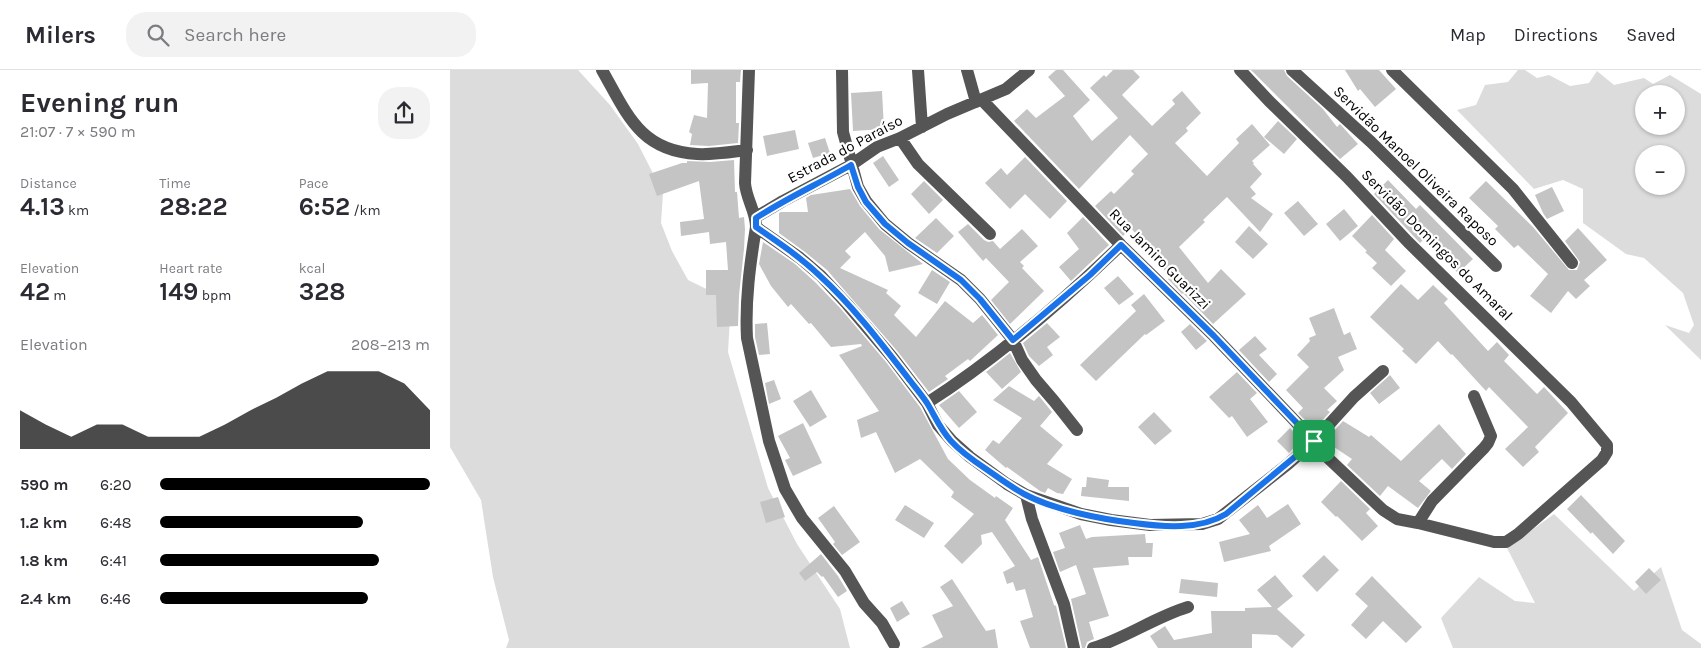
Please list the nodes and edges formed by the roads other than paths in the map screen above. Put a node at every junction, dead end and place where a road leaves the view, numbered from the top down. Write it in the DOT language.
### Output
graph roads {
  1 [pos="602,70"];
  2 [pos="749,70"];
  3 [pos="842,70"];
  4 [pos="918,70"];
  5 [pos="967,70"];
  6 [pos="1029,70"];
  7 [pos="1240,70"];
  8 [pos="1292,70"];
  9 [pos="1392,70"];
  10 [pos="979,101"];
  11 [pos="922,127"];
  12 [pos="900,138"];
  13 [pos="747,150"];
  14 [pos="851,165"];
  15 [pos="756,222"];
  16 [pos="990,234"];
  17 [pos="1121,245"];
  18 [pos="1572,263"];
  19 [pos="1496,266"];
  20 [pos="1013,340"];
  21 [pos="1383,371"];
  22 [pos="1474,396"];
  23 [pos="927,403"];
  24 [pos="1077,430"];
  25 [pos="1314,441"];
  26 [pos="1607,445"];
  27 [pos="1026,495"];
  28 [pos="1418,522"];
  29 [pos="1188,607"];
  30 [pos="894,644"];
  31 [pos="1074,648"];
  32 [pos="1093,648"];
  1 -- 13 [label="street"];
  2 -- 13 [label="street"];
  3 -- 14 [label="street"];
  4 -- 11 [label="street"];
  5 -- 10 [label="street"];
  6 -- 10 [label="street, Estrada do Paraíso"];
  7 -- 26 [label="street, Servidão Domingos do Amaral"];
  8 -- 19 [label="street, Servidão Manoel Oliveira Raposo"];
  9 -- 18 [label="street"];
  10 -- 11 [label="street, Estrada do Paraíso"];
  10 -- 17 [label="street, Rua Jamiro Guarizzi"];
  11 -- 12 [label="street, Estrada do Paraíso"];
  12 -- 14 [label="street, Estrada do Paraíso"];
  12 -- 16 [label="street"];
  13 -- 15 [label="street"];
  14 -- 15 [label="street, Estrada do Paraíso"];
  14 -- 20 [label="street"];
  15 -- 23 [label="street"];
  15 -- 30 [label="street"];
  17 -- 20 [label="street"];
  17 -- 25 [label="street, Rua Jamiro Guarizzi"];
  20 -- 23 [label="street"];
  20 -- 24 [label="street"];
  21 -- 25 [label="street"];
  22 -- 28 [label="street"];
  23 -- 27 [label="street"];
  25 -- 27 [label="street"];
  25 -- 28 [label="street, Rua Jamiro Guarizzi"];
  26 -- 28 [label="street, Rua Jamiro Guarizzi"];
  27 -- 31 [label="street"];
  29 -- 32 [label="street"];
}
